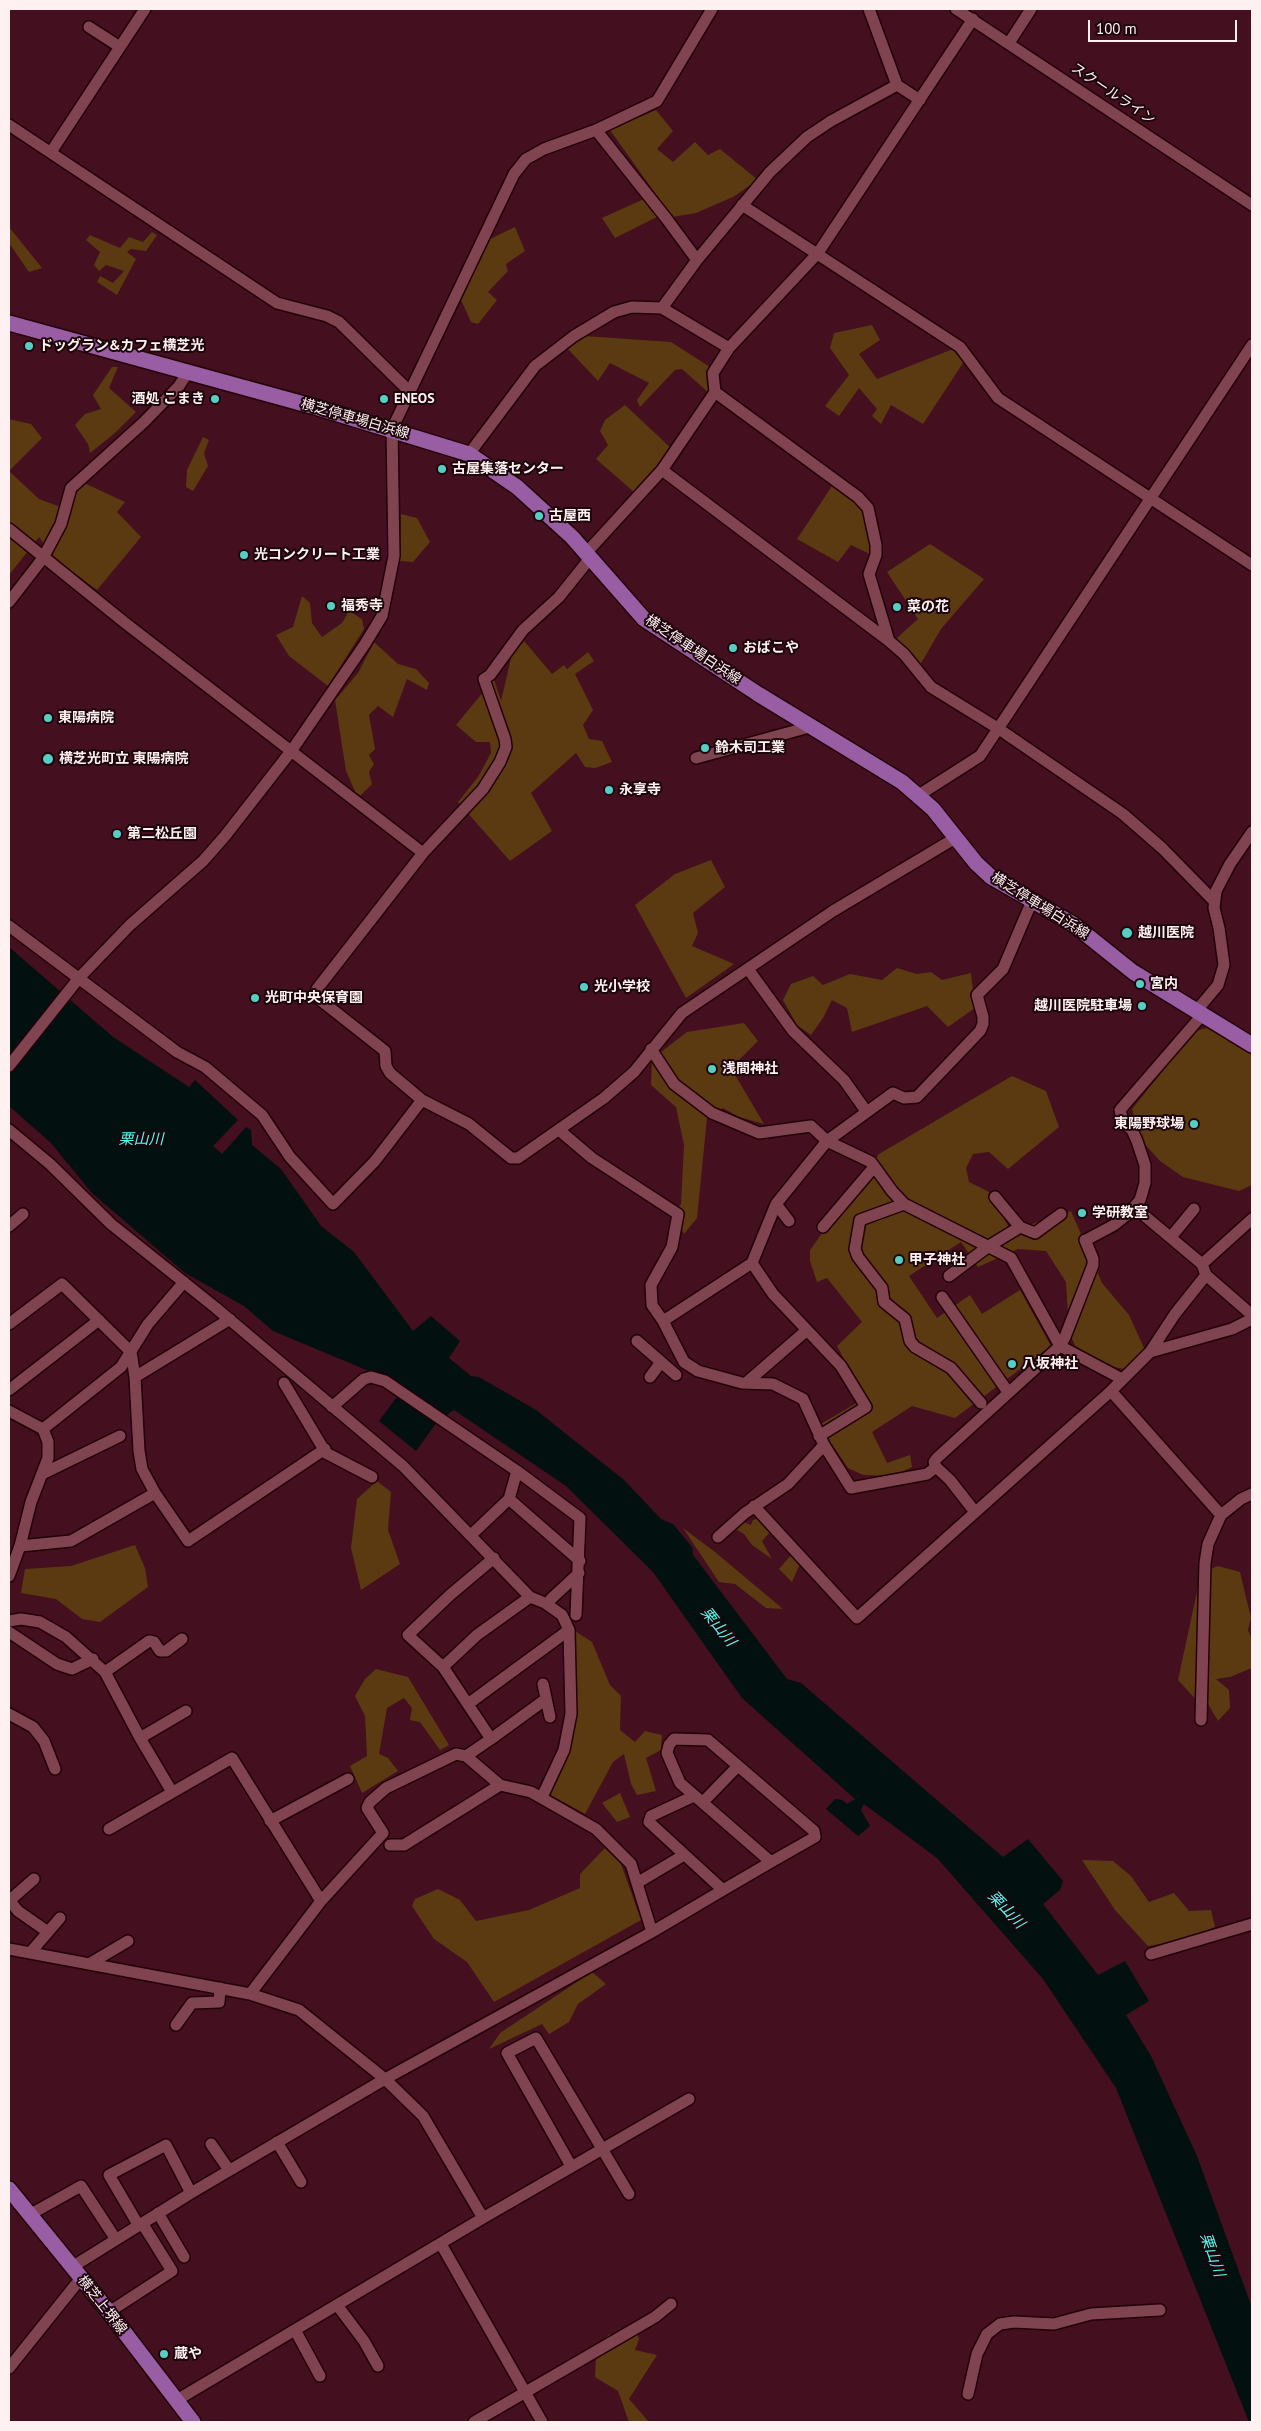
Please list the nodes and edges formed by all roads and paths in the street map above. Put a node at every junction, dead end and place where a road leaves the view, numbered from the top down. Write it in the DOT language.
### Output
graph roads {
  1 [pos="145,9"];
  2 [pos="712,9"];
  3 [pos="869,9"];
  4 [pos="956,9"];
  5 [pos="1031,9"];
  6 [pos="973,20"];
  7 [pos="89,27"];
  8 [pos="1009,43"];
  9 [pos="120,47"];
  10 [pos="897,85"];
  11 [pos="920,100"];
  12 [pos="10,127"];
  13 [pos="596,130"];
  14 [pos="51,152"];
  15 [pos="1252,204"];
  16 [pos="742,205"];
  17 [pos="818,253"];
  18 [pos="697,260"];
  19 [pos="662,308"];
  20 [pos="9,323"];
  21 [pos="1252,344"];
  22 [pos="729,348"];
  23 [pos="188,372"];
  24 [pos="409,392"];
  25 [pos="715,392"];
  26 [pos="392,429"];
  27 [pos="469,454"];
  28 [pos="662,470"];
  29 [pos="1150,498"];
  30 [pos="9,529"];
  31 [pos="589,555"];
  32 [pos="43,558"];
  33 [pos="1252,565"];
  34 [pos="9,602"];
  35 [pos="889,641"];
  36 [pos="813,726"];
  37 [pos="999,729"];
  38 [pos="292,750"];
  39 [pos="696,758"];
  40 [pos="919,794"];
  41 [pos="1252,832"];
  42 [pos="957,837"];
  43 [pos="423,854"];
  44 [pos="1032,901"];
  45 [pos="1214,901"];
  46 [pos="9,926"];
  47 [pos="748,969"];
  48 [pos="79,978"];
  49 [pos="1200,1012"];
  50 [pos="1251,1041"];
  51 [pos="651,1049"];
  52 [pos="9,1066"];
  53 [pos="422,1100"];
  54 [pos="866,1111"];
  55 [pos="9,1130"];
  56 [pos="559,1130"];
  57 [pos="827,1141"];
  58 [pos="874,1167"];
  59 [pos="995,1196"];
  60 [pos="776,1204"];
  61 [pos="904,1204"];
  62 [pos="1134,1207"];
  63 [pos="1194,1209"];
  64 [pos="24,1214"];
  65 [pos="1061,1214"];
  66 [pos="1252,1219"];
  67 [pos="789,1222"];
  68 [pos="9,1226"];
  69 [pos="823,1227"];
  70 [pos="1020,1228"];
  71 [pos="1171,1237"];
  72 [pos="989,1246"];
  73 [pos="752,1263"];
  74 [pos="1204,1270"];
  75 [pos="949,1276"];
  76 [pos="184,1282"];
  77 [pos="942,1297"];
  78 [pos="1252,1317"];
  79 [pos="230,1319"];
  80 [pos="99,1320"];
  81 [pos="663,1321"];
  82 [pos="9,1324"];
  83 [pos="807,1330"];
  84 [pos="636,1341"];
  85 [pos="1060,1346"];
  86 [pos="131,1352"];
  87 [pos="1150,1352"];
  88 [pos="661,1362"];
  89 [pos="676,1375"];
  90 [pos="135,1376"];
  91 [pos="650,1377"];
  92 [pos="1122,1379"];
  93 [pos="284,1383"];
  94 [pos="746,1383"];
  95 [pos="9,1390"];
  96 [pos="1111,1391"];
  97 [pos="1008,1392"];
  98 [pos="981,1403"];
  99 [pos="332,1407"];
  100 [pos="9,1411"];
  101 [pos="43,1429"];
  102 [pos="120,1436"];
  103 [pos="821,1440"];
  104 [pos="325,1449"];
  105 [pos="936,1467"];
  106 [pos="517,1471"];
  107 [pos="42,1474"];
  108 [pos="372,1477"];
  109 [pos="155,1493"];
  110 [pos="1252,1494"];
  111 [pos="509,1498"];
  112 [pos="754,1506"];
  113 [pos="975,1512"];
  114 [pos="1221,1514"];
  115 [pos="471,1534"];
  116 [pos="718,1538"];
  117 [pos="15,1550"];
  118 [pos="494,1558"];
  119 [pos="579,1567"];
  120 [pos="9,1576"];
  121 [pos="530,1597"];
  122 [pos="551,1600"];
  123 [pos="576,1615"];
  124 [pos="9,1621"];
  125 [pos="569,1630"];
  126 [pos="9,1632"];
  127 [pos="182,1638"];
  128 [pos="93,1660"];
  129 [pos="444,1667"];
  130 [pos="105,1672"];
  131 [pos="543,1684"];
  132 [pos="546,1699"];
  133 [pos="468,1704"];
  134 [pos="186,1711"];
  135 [pos="9,1714"];
  136 [pos="550,1717"];
  137 [pos="1201,1720"];
  138 [pos="140,1738"];
  139 [pos="491,1739"];
  140 [pos="466,1756"];
  141 [pos="737,1767"];
  142 [pos="55,1769"];
  143 [pos="348,1780"];
  144 [pos="500,1785"];
  145 [pos="172,1792"];
  146 [pos="542,1797"];
  147 [pos="698,1799"];
  148 [pos="270,1821"];
  149 [pos="109,1829"];
  150 [pos="390,1845"];
  151 [pos="684,1855"];
  152 [pos="771,1862"];
  153 [pos="34,1879"];
  154 [pos="637,1883"];
  155 [pos="723,1890"];
  156 [pos="9,1900"];
  157 [pos="321,1901"];
  158 [pos="60,1918"];
  159 [pos="1252,1924"];
  160 [pos="48,1932"];
  161 [pos="652,1932"];
  162 [pos="128,1942"];
  163 [pos="9,1949"];
  164 [pos="30,1954"];
  165 [pos="1152,1954"];
  166 [pos="89,1964"];
  167 [pos="220,1988"];
  168 [pos="250,1994"];
  169 [pos="176,2025"];
  170 [pos="385,2079"];
  171 [pos="689,2099"];
  172 [pos="277,2142"];
  173 [pos="211,2144"];
  174 [pos="602,2148"];
  175 [pos="571,2166"];
  176 [pos="229,2170"];
  177 [pos="301,2182"];
  178 [pos="9,2189"];
  179 [pos="191,2193"];
  180 [pos="629,2194"];
  181 [pos="158,2213"];
  182 [pos="31,2214"];
  183 [pos="483,2218"];
  184 [pos="140,2224"];
  185 [pos="115,2238"];
  186 [pos="442,2244"];
  187 [pos="184,2257"];
  188 [pos="77,2272"];
  189 [pos="672,2304"];
  190 [pos="337,2305"];
  191 [pos="1160,2310"];
  192 [pos="109,2312"];
  193 [pos="295,2330"];
  194 [pos="378,2366"];
  195 [pos="9,2368"];
  196 [pos="320,2376"];
  197 [pos="524,2393"];
  198 [pos="968,2394"];
  199 [pos="177,2400"];
  200 [pos="193,2422"];
  201 [pos="474,2422"];
  202 [pos="542,2422"];
  1 -- 9 [label="street"];
  2 -- 13 [label="street"];
  3 -- 10 [label="street"];
  4 -- 6 [label="street, スクールライン"];
  5 -- 8 [label="street"];
  6 -- 8 [label="street, スクールライン"];
  6 -- 11 [label="street"];
  7 -- 9 [label="street"];
  8 -- 15 [label="street, スクールライン"];
  9 -- 14 [label="street"];
  10 -- 11 [label="street"];
  10 -- 16 [label="street"];
  11 -- 17 [label="street"];
  12 -- 14 [label="street"];
  13 -- 18 [label="street"];
  13 -- 24 [label="street"];
  14 -- 24 [label="street"];
  16 -- 17 [label="street"];
  16 -- 18 [label="street"];
  17 -- 22 [label="street"];
  17 -- 29 [label="street"];
  18 -- 19 [label="street"];
  19 -- 22 [label="street"];
  19 -- 27 [label="street"];
  20 -- 23 [label="main road, 横芝停車場白浜線"];
  21 -- 29 [label="street"];
  22 -- 25 [label="street"];
  23 -- 26 [label="main road, 横芝停車場白浜線"];
  23 -- 32 [label="street"];
  24 -- 26 [label="street"];
  25 -- 28 [label="street"];
  25 -- 35 [label="street"];
  26 -- 27 [label="main road, 横芝停車場白浜線"];
  26 -- 38 [label="street"];
  27 -- 31 [label="main road, 横芝停車場白浜線"];
  28 -- 31 [label="street"];
  28 -- 35 [label="street"];
  29 -- 33 [label="street"];
  29 -- 37 [label="street"];
  30 -- 32 [label="street"];
  31 -- 36 [label="main road, 横芝停車場白浜線"];
  31 -- 43 [label="street"];
  32 -- 34 [label="street"];
  32 -- 38 [label="street"];
  35 -- 37 [label="street"];
  36 -- 39 [label="street"];
  36 -- 40 [label="main road, 横芝停車場白浜線"];
  37 -- 40 [label="street"];
  37 -- 45 [label="street"];
  38 -- 43 [label="street"];
  38 -- 48 [label="street"];
  40 -- 42 [label="main road, 横芝停車場白浜線"];
  41 -- 45 [label="street"];
  42 -- 44 [label="main road, 横芝停車場白浜線"];
  42 -- 47 [label="street"];
  43 -- 53 [label="street"];
  44 -- 49 [label="main road, 横芝停車場白浜線"];
  44 -- 54 [label="street"];
  45 -- 49 [label="street"];
  46 -- 48 [label="street"];
  47 -- 51 [label="street"];
  47 -- 54 [label="street"];
  48 -- 52 [label="street"];
  48 -- 53 [label="street"];
  49 -- 50 [label="main road, 横芝停車場白浜線"];
  49 -- 62 [label="street"];
  51 -- 56 [label="street"];
  51 -- 57 [label="street"];
  53 -- 56 [label="street"];
  54 -- 57 [label="street"];
  55 -- 76 [label="street"];
  56 -- 81 [label="street"];
  57 -- 58 [label="street"];
  57 -- 60 [label="street"];
  58 -- 61 [label="street"];
  58 -- 69 [label="street"];
  59 -- 70 [label="street"];
  60 -- 67 [label="street"];
  60 -- 73 [label="street"];
  61 -- 72 [label="street"];
  61 -- 98 [label="street"];
  62 -- 71 [label="street"];
  62 -- 85 [label="street"];
  63 -- 71 [label="street"];
  64 -- 68 [label="street"];
  65 -- 70 [label="street"];
  66 -- 74 [label="street"];
  70 -- 72 [label="street"];
  71 -- 74 [label="street"];
  72 -- 75 [label="street"];
  72 -- 85 [label="street"];
  73 -- 81 [label="street"];
  73 -- 83 [label="street"];
  74 -- 78 [label="street"];
  74 -- 87 [label="street"];
  76 -- 79 [label="street"];
  76 -- 86 [label="street"];
  77 -- 97 [label="street"];
  78 -- 87 [label="street"];
  79 -- 90 [label="street"];
  79 -- 99 [label="street"];
  80 -- 82 [label="street"];
  80 -- 86 [label="street"];
  80 -- 95 [label="street"];
  81 -- 94 [label="street"];
  83 -- 94 [label="street"];
  83 -- 103 [label="street"];
  84 -- 88 [label="street"];
  85 -- 92 [label="street"];
  85 -- 97 [label="street"];
  86 -- 90 [label="street"];
  86 -- 101 [label="street"];
  87 -- 92 [label="street"];
  88 -- 89 [label="street"];
  88 -- 91 [label="street"];
  90 -- 109 [label="street"];
  92 -- 96 [label="street"];
  93 -- 104 [label="street"];
  94 -- 103 [label="street"];
  96 -- 113 [label="street"];
  96 -- 114 [label="street"];
  97 -- 105 [label="street"];
  99 -- 106 [label="street"];
  99 -- 115 [label="street"];
  100 -- 101 [label="street"];
  101 -- 107 [label="street"];
  102 -- 107 [label="street"];
  103 -- 105 [label="street"];
  103 -- 112 [label="street"];
  104 -- 108 [label="street"];
  104 -- 109 [label="street"];
  105 -- 113 [label="street"];
  106 -- 111 [label="street"];
  106 -- 119 [label="street"];
  107 -- 117 [label="street"];
  109 -- 117 [label="street"];
  110 -- 114 [label="street"];
  111 -- 115 [label="street"];
  111 -- 119 [label="street"];
  112 -- 113 [label="street"];
  112 -- 116 [label="street"];
  114 -- 137 [label="street"];
  115 -- 118 [label="street"];
  117 -- 120 [label="street"];
  118 -- 121 [label="street"];
  118 -- 129 [label="street"];
  119 -- 122 [label="street"];
  119 -- 123 [label="street"];
  121 -- 125 [label="street"];
  121 -- 129 [label="street"];
  124 -- 128 [label="street"];
  125 -- 133 [label="street"];
  125 -- 146 [label="street"];
  126 -- 128 [label="street"];
  127 -- 130 [label="street"];
  128 -- 130 [label="street"];
  129 -- 133 [label="street"];
  130 -- 138 [label="street"];
  131 -- 132 [label="street"];
  132 -- 136 [label="street"];
  132 -- 139 [label="street"];
  133 -- 139 [label="street"];
  134 -- 138 [label="street"];
  135 -- 142 [label="street"];
  138 -- 145 [label="street"];
  139 -- 140 [label="street"];
  140 -- 144 [label="street"];
  140 -- 157 [label="street"];
  141 -- 147 [label="street"];
  141 -- 147 [label="street"];
  141 -- 152 [label="street"];
  143 -- 148 [label="street"];
  144 -- 146 [label="street"];
  144 -- 150 [label="street"];
  145 -- 148 [label="street"];
  145 -- 149 [label="street"];
  146 -- 154 [label="street"];
  147 -- 151 [label="street"];
  147 -- 152 [label="street"];
  148 -- 157 [label="street"];
  151 -- 154 [label="street"];
  151 -- 155 [label="street"];
  152 -- 155 [label="street"];
  153 -- 156 [label="street"];
  154 -- 161 [label="street"];
  155 -- 161 [label="street"];
  156 -- 160 [label="street"];
  157 -- 168 [label="street"];
  158 -- 160 [label="street"];
  159 -- 165 [label="street"];
  160 -- 164 [label="street"];
  161 -- 170 [label="street"];
  162 -- 166 [label="street"];
  163 -- 164 [label="street"];
  164 -- 166 [label="street"];
  166 -- 167 [label="street"];
  167 -- 168 [label="street"];
  167 -- 169 [label="street"];
  168 -- 170 [label="street"];
  170 -- 172 [label="street"];
  170 -- 183 [label="street"];
  171 -- 174 [label="street"];
  172 -- 176 [label="street"];
  172 -- 177 [label="street"];
  173 -- 176 [label="street"];
  174 -- 175 [label="street"];
  174 -- 175 [label="street"];
  174 -- 180 [label="street"];
  175 -- 183 [label="street"];
  176 -- 179 [label="street"];
  178 -- 182 [label="main road, 横芝上堺線"];
  179 -- 181 [label="street"];
  179 -- 184 [label="street"];
  181 -- 184 [label="street"];
  181 -- 187 [label="street"];
  182 -- 185 [label="street"];
  182 -- 188 [label="main road, 横芝上堺線"];
  183 -- 186 [label="street"];
  184 -- 185 [label="street"];
  184 -- 192 [label="street"];
  185 -- 188 [label="street"];
  186 -- 190 [label="street"];
  186 -- 197 [label="street"];
  188 -- 192 [label="main road, 横芝上堺線"];
  188 -- 195 [label="street"];
  189 -- 197 [label="street"];
  190 -- 193 [label="street"];
  190 -- 194 [label="street"];
  191 -- 198 [label="street"];
  192 -- 199 [label="main road, 横芝上堺線"];
  193 -- 196 [label="street"];
  193 -- 199 [label="street"];
  197 -- 201 [label="street"];
  197 -- 202 [label="street"];
  199 -- 200 [label="main road, 横芝上堺線"];
}
